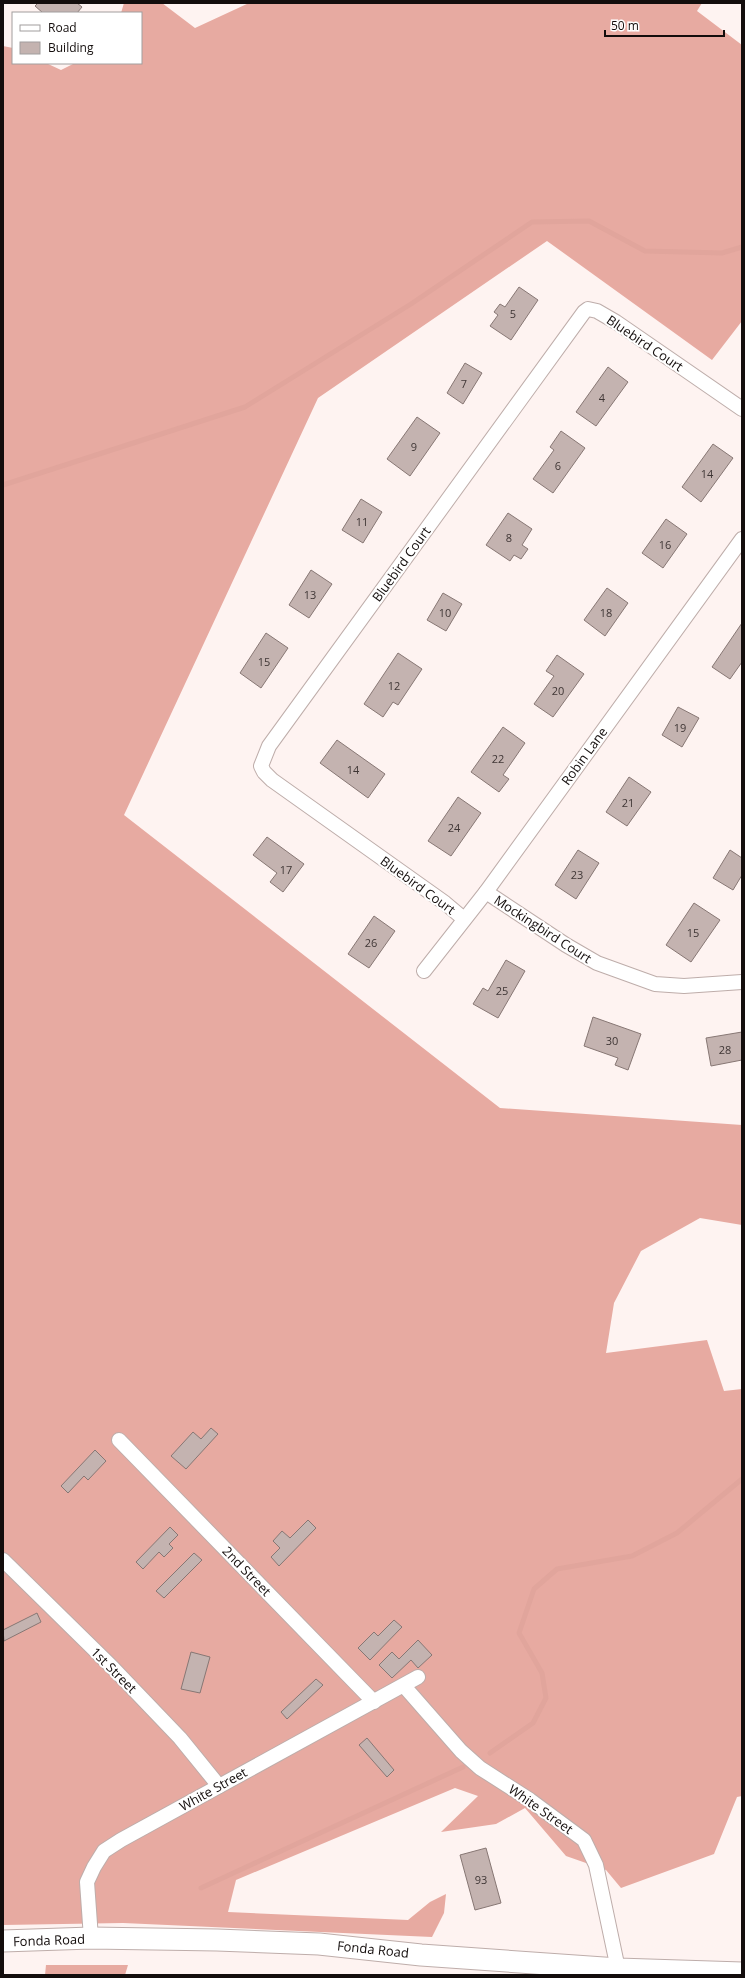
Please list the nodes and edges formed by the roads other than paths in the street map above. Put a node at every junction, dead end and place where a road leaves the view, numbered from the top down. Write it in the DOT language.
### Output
graph roads {
  1 [pos="742,409"];
  2 [pos="742,539"];
  3 [pos="486,892"];
  4 [pos="464,918"];
  5 [pos="424,971"];
  6 [pos="742,982"];
  7 [pos="120,1440"];
  8 [pos="3,1560"];
  9 [pos="418,1677"];
  10 [pos="404,1686"];
  11 [pos="374,1702"];
  12 [pos="219,1786"];
  13 [pos="91,1938"];
  14 [pos="3,1941"];
  15 [pos="618,1968"];
  16 [pos="742,1973"];
  1 -- 4 [label="street, Bluebird Court"];
  2 -- 3 [label="street, Robin Lane"];
  3 -- 4 [label="street, Robin Lane"];
  3 -- 6 [label="street, Mockingbird Court"];
  4 -- 5 [label="street, Robin Lane"];
  7 -- 11 [label="street, 2nd Street"];
  8 -- 12 [label="street, 1st Street"];
  9 -- 10 [label="street, White Street"];
  10 -- 11 [label="street, White Street"];
  10 -- 15 [label="street, White Street"];
  11 -- 12 [label="street, White Street"];
  12 -- 13 [label="street, White Street"];
  13 -- 14 [label="street, Fonda Road"];
  13 -- 15 [label="street, Fonda Road"];
  15 -- 16 [label="street, Fonda Road"];
}
